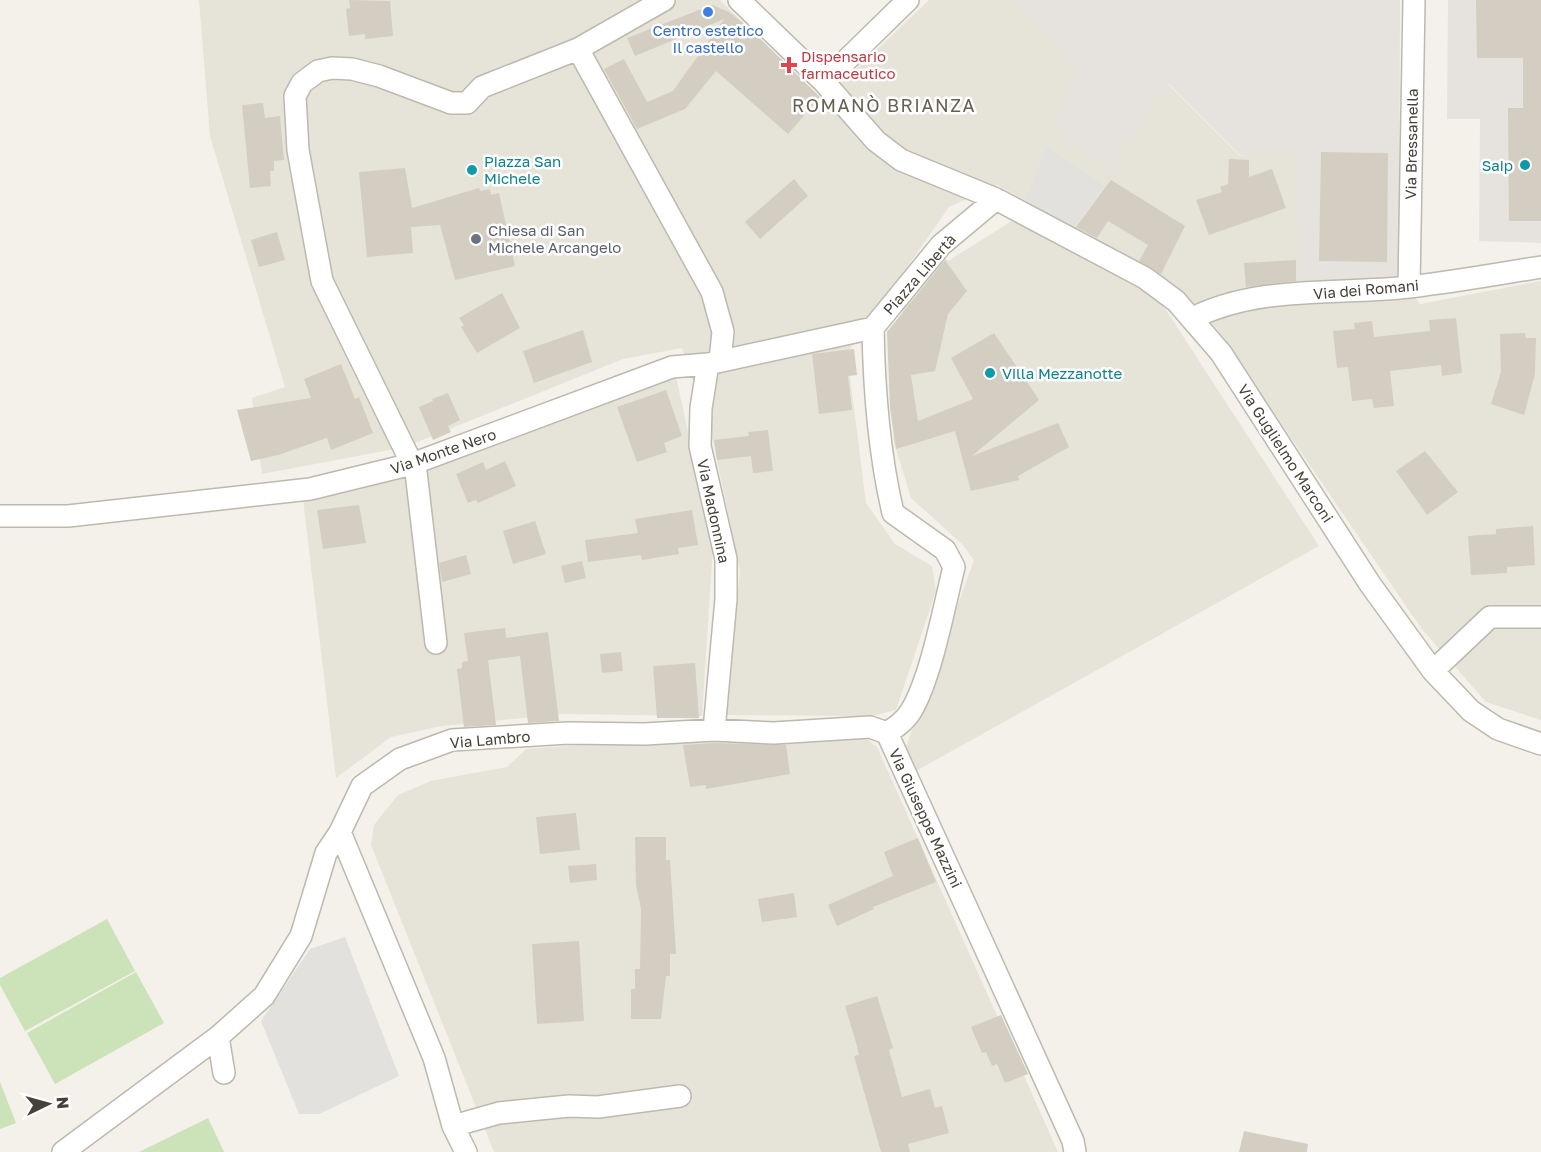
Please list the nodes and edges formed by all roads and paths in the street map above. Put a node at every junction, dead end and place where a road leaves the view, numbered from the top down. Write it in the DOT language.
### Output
graph roads {
  1 [pos="664,0"];
  2 [pos="739,0"];
  3 [pos="908,0"];
  4 [pos="1414,0"];
  5 [pos="578,49"];
  6 [pos="824,82"];
  7 [pos="996,199"];
  8 [pos="1541,267"];
  9 [pos="1409,287"];
  10 [pos="1193,318"];
  11 [pos="873,328"];
  12 [pos="714,362"];
  13 [pos="412,464"];
  14 [pos="0,516"];
  15 [pos="1541,617"];
  16 [pos="436,643"];
  17 [pos="1433,671"];
  18 [pos="714,730"];
  19 [pos="887,733"];
  20 [pos="1541,744"];
  21 [pos="340,832"];
  22 [pos="218,1037"];
  23 [pos="224,1073"];
  24 [pos="680,1096"];
  25 [pos="453,1126"];
  26 [pos="63,1152"];
  27 [pos="466,1152"];
  28 [pos="1075,1152"];
  1 -- 5 [label="street"];
  2 -- 6 [label="street, Via Guglielmo Marconi"];
  3 -- 6 [label="street"];
  4 -- 9 [label="street, Via Bressanella"];
  5 -- 12 [label="street, Via Madonnina"];
  5 -- 13 [label="street"];
  6 -- 7 [label="street, Via Guglielmo Marconi"];
  7 -- 10 [label="street, Via Guglielmo Marconi"];
  7 -- 11 [label="street, Piazza Libertà"];
  8 -- 9 [label="street, Via dei Romani"];
  9 -- 10 [label="street, Via dei Romani"];
  10 -- 17 [label="street, Via Guglielmo Marconi"];
  11 -- 12 [label="street, Via Monte Nero"];
  11 -- 19 [label="street, Via Giuseppe Mazzini"];
  12 -- 13 [label="street, Via Monte Nero"];
  12 -- 18 [label="street, Via Madonnina"];
  13 -- 14 [label="street, Via Monte Nero"];
  13 -- 16 [label="street"];
  15 -- 17 [label="street"];
  17 -- 20 [label="street, Via Guglielmo Marconi"];
  18 -- 19 [label="street, Via Lambro"];
  18 -- 21 [label="street, Via Lambro"];
  19 -- 28 [label="street, Via Giuseppe Mazzini"];
  21 -- 22 [label="street, Via Lambro"];
  21 -- 25 [label="street"];
  22 -- 23 [label="street"];
  22 -- 26 [label="street, Via Lambro"];
  24 -- 25 [label="street"];
  25 -- 27 [label="street"];
}
